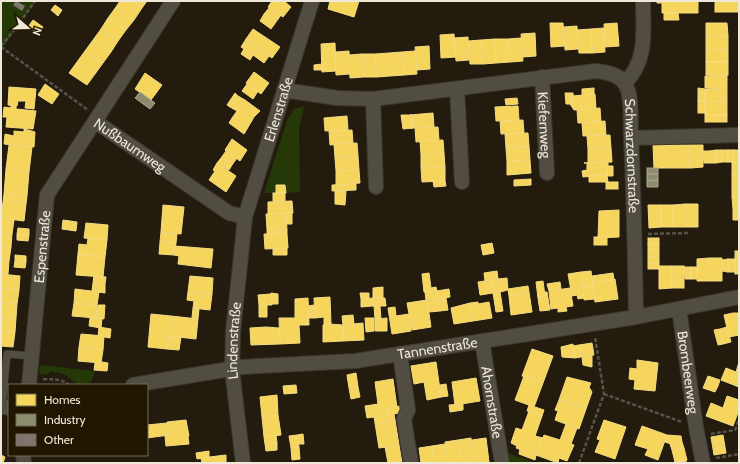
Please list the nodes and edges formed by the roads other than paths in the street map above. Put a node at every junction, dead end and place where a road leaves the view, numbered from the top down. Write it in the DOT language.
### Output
graph roads {
  1 [pos="173,1"];
  2 [pos="312,1"];
  3 [pos="643,1"];
  4 [pos="542,77"];
  5 [pos="625,84"];
  6 [pos="457,89"];
  7 [pos="284,90"];
  8 [pos="373,99"];
  9 [pos="96,122"];
  10 [pos="739,135"];
  11 [pos="631,138"];
  12 [pos="547,173"];
  13 [pos="462,182"];
  14 [pos="376,187"];
  15 [pos="245,217"];
  16 [pos="739,297"];
  17 [pos="679,309"];
  18 [pos="636,317"];
  19 [pos="482,341"];
  20 [pos="400,354"];
  21 [pos="32,356"];
  22 [pos="232,368"];
  23 [pos="30,382"];
  24 [pos="139,384"];
  25 [pos="4,406"];
  26 [pos="703,461"];
  27 [pos="244,463"];
  28 [pos="411,463"];
  29 [pos="502,463"];
  1 -- 9 [label="street, Nußbaumweg"];
  2 -- 7 [label="street, Erlenstraße"];
  3 -- 5 [label="street, Schwarzdornstraße"];
  4 -- 5 [label="street, Kiefernweg"];
  4 -- 6 [label="street, Kiefernweg"];
  4 -- 12 [label="street, Kiefernweg"];
  5 -- 11 [label="street, Schwarzdornstraße"];
  6 -- 8 [label="street, Kiefernweg"];
  6 -- 13 [label="street"];
  7 -- 8 [label="street, Kiefernweg"];
  7 -- 15 [label="street, Erlenstraße"];
  8 -- 14 [label="street"];
  9 -- 15 [label="street, Nußbaumweg"];
  9 -- 21 [label="street, Espenstraße"];
  10 -- 11 [label="street"];
  11 -- 18 [label="street, Schwarzdornstraße"];
  15 -- 22 [label="street, Lindenstraße"];
  16 -- 17 [label="street, Tannenstraße"];
  17 -- 18 [label="street, Tannenstraße"];
  17 -- 26 [label="street, Brombeerweg"];
  18 -- 19 [label="street, Tannenstraße"];
  19 -- 20 [label="street, Tannenstraße"];
  19 -- 29 [label="street, Ahornstraße"];
  20 -- 22 [label="street, Tannenstraße"];
  20 -- 28 [label="street"];
  21 -- 23 [label="street, Espenstraße"];
  21 -- 25 [label="lane"];
  22 -- 24 [label="street, Tannenstraße"];
  22 -- 27 [label="street, Lindenstraße"];
}
